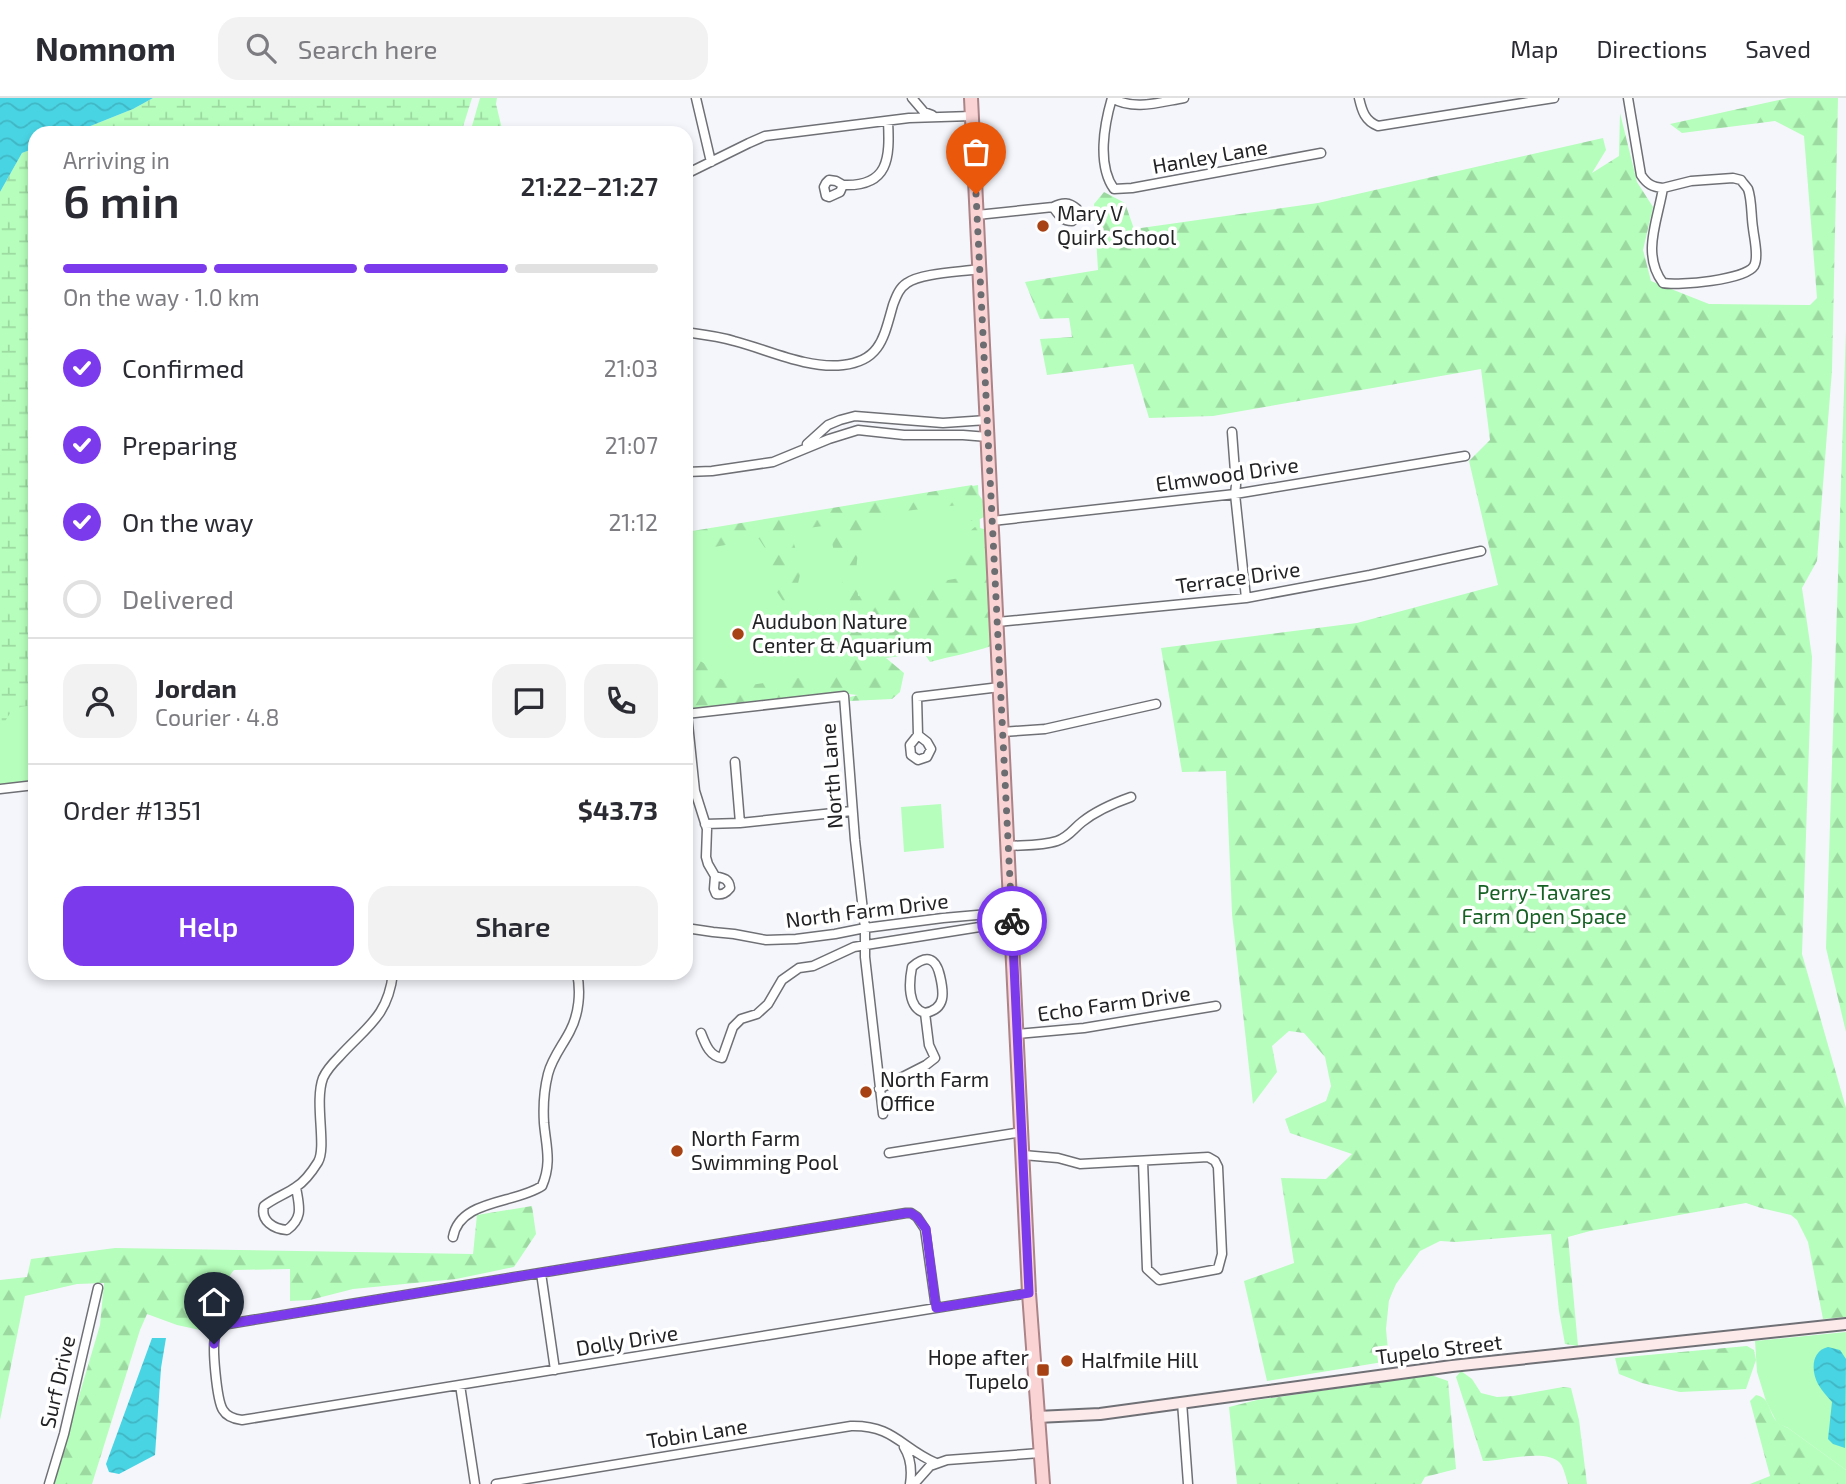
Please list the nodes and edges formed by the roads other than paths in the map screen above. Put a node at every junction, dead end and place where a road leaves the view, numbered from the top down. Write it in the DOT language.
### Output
graph roads {
  1 [pos="696,98"];
  2 [pos="912,98"];
  3 [pos="971,98"];
  4 [pos="1112,98"];
  5 [pos="1184,98"];
  6 [pos="1359,98"];
  7 [pos="1554,98"];
  8 [pos="1628,98"];
  9 [pos="972,116"];
  10 [pos="935,117"];
  11 [pos="888,121"];
  12 [pos="1321,153"];
  13 [pos="711,162"];
  14 [pos="693,171"];
  15 [pos="844,185"];
  16 [pos="1662,188"];
  17 [pos="1053,207"];
  18 [pos="977,215"];
  19 [pos="979,269"];
  20 [pos="693,333"];
  21 [pos="864,416"];
  22 [pos="987,420"];
  23 [pos="903,421"];
  24 [pos="950,423"];
  25 [pos="865,430"];
  26 [pos="1232,432"];
  27 [pos="904,435"];
  28 [pos="949,436"];
  29 [pos="988,438"];
  30 [pos="793,454"];
  31 [pos="1465,456"];
  32 [pos="693,472"];
  33 [pos="1235,494"];
  34 [pos="992,521"];
  35 [pos="1481,551"];
  36 [pos="1246,598"];
  37 [pos="997,622"];
  38 [pos="1000,687"];
  39 [pos="1156,705"];
  40 [pos="693,713"];
  41 [pos="1002,733"];
  42 [pos="918,735"];
  43 [pos="735,762"];
  44 [pos="693,772"];
  45 [pos="28,786"];
  46 [pos="0,789"];
  47 [pos="1131,797"];
  48 [pos="852,811"];
  49 [pos="740,823"];
  50 [pos="705,824"];
  51 [pos="1008,846"];
  52 [pos="716,876"];
  53 [pos="1011,912"];
  54 [pos="1012,926"];
  55 [pos="865,928"];
  56 [pos="693,929"];
  57 [pos="866,945"];
  58 [pos="391,980"];
  59 [pos="577,980"];
  60 [pos="1216,1006"];
  61 [pos="926,1013"];
  62 [pos="701,1033"];
  63 [pos="1017,1034"];
  64 [pos="879,1089"];
  65 [pos="883,1114"];
  66 [pos="1022,1132"];
  67 [pos="890,1153"];
  68 [pos="1023,1155"];
  69 [pos="1143,1161"];
  70 [pos="296,1187"];
  71 [pos="453,1237"];
  72 [pos="541,1273"];
  73 [pos="98,1288"];
  74 [pos="1029,1293"];
  75 [pos="936,1308"];
  76 [pos="1846,1324"];
  77 [pos="555,1370"];
  78 [pos="460,1385"];
  79 [pos="1182,1402"];
  80 [pos="1037,1417"];
  81 [pos="901,1441"];
  82 [pos="1040,1453"];
  83 [pos="936,1463"];
  84 [pos="535,1481"];
  85 [pos="50,1484"];
  86 [pos="475,1484"];
  87 [pos="496,1484"];
  88 [pos="912,1484"];
  89 [pos="1042,1484"];
  90 [pos="1188,1484"];
  1 -- 13 [label="street"];
  2 -- 10 [label="street"];
  3 -- 9 [label="main road"];
  4 -- 5 [label="street"];
  4 -- 12 [label="street, Hanley Lane"];
  6 -- 7 [label="street"];
  8 -- 16 [label="street"];
  9 -- 10 [label="street"];
  9 -- 18 [label="main road"];
  10 -- 11 [label="street"];
  11 -- 13 [label="street"];
  11 -- 15 [label="street"];
  13 -- 14 [label="street"];
  16 -- 16 [label="street"];
  17 -- 18 [label="street"];
  18 -- 19 [label="main road"];
  19 -- 20 [label="street"];
  19 -- 22 [label="main road"];
  21 -- 23 [label="street"];
  21 -- 25 [label="street"];
  21 -- 30 [label="street"];
  22 -- 24 [label="street"];
  22 -- 29 [label="main road"];
  23 -- 24 [label="street"];
  23 -- 27 [label="street"];
  24 -- 28 [label="street"];
  25 -- 27 [label="street"];
  25 -- 30 [label="street"];
  26 -- 33 [label="street"];
  27 -- 28 [label="street"];
  28 -- 29 [label="street"];
  29 -- 34 [label="main road"];
  30 -- 32 [label="street"];
  31 -- 33 [label="street, Elmwood Drive"];
  33 -- 34 [label="street, Elmwood Drive"];
  33 -- 36 [label="street"];
  34 -- 37 [label="main road"];
  35 -- 36 [label="street, Terrace Drive"];
  36 -- 37 [label="street, Terrace Drive"];
  37 -- 38 [label="main road"];
  38 -- 41 [label="main road"];
  38 -- 42 [label="street"];
  39 -- 41 [label="street"];
  40 -- 48 [label="street, North Lane"];
  41 -- 51 [label="main road"];
  43 -- 49 [label="street"];
  44 -- 50 [label="street"];
  45 -- 46 [label="street"];
  47 -- 51 [label="street"];
  48 -- 49 [label="street"];
  48 -- 55 [label="street, North Lane"];
  49 -- 50 [label="street"];
  50 -- 52 [label="street"];
  51 -- 53 [label="main road"];
  53 -- 54 [label="main road"];
  53 -- 55 [label="street, North Farm Drive"];
  54 -- 57 [label="street, North Farm Drive"];
  54 -- 63 [label="main road"];
  55 -- 56 [label="street, North Farm Drive"];
  55 -- 57 [label="street, North Lane"];
  57 -- 62 [label="street, North Farm Drive"];
  57 -- 64 [label="street, North Lane"];
  58 -- 70 [label="street"];
  59 -- 71 [label="street"];
  60 -- 63 [label="street, Echo Farm Drive"];
  61 -- 61 [label="street"];
  61 -- 64 [label="street"];
  63 -- 66 [label="main road"];
  64 -- 65 [label="street, North Lane"];
  66 -- 67 [label="street"];
  66 -- 68 [label="main road"];
  68 -- 69 [label="street"];
  68 -- 74 [label="main road"];
  69 -- 69 [label="street"];
  70 -- 70 [label="street"];
  72 -- 75 [label="street"];
  72 -- 77 [label="street"];
  72 -- 78 [label="street, Dolly Drive"];
  73 -- 85 [label="street, Surf Drive"];
  74 -- 75 [label="street, Dolly Drive"];
  74 -- 80 [label="main road"];
  75 -- 77 [label="street, Dolly Drive"];
  76 -- 79 [label="main road, Tupelo Street"];
  77 -- 78 [label="street, Dolly Drive"];
  78 -- 86 [label="street"];
  79 -- 80 [label="main road, Tupelo Street"];
  79 -- 90 [label="street"];
  80 -- 82 [label="main road"];
  81 -- 83 [label="street, Tobin Lane"];
  81 -- 84 [label="street, Tobin Lane"];
  81 -- 88 [label="street"];
  82 -- 83 [label="street"];
  82 -- 89 [label="main road"];
  83 -- 88 [label="street"];
  84 -- 87 [label="street, Tobin Lane"];
}
